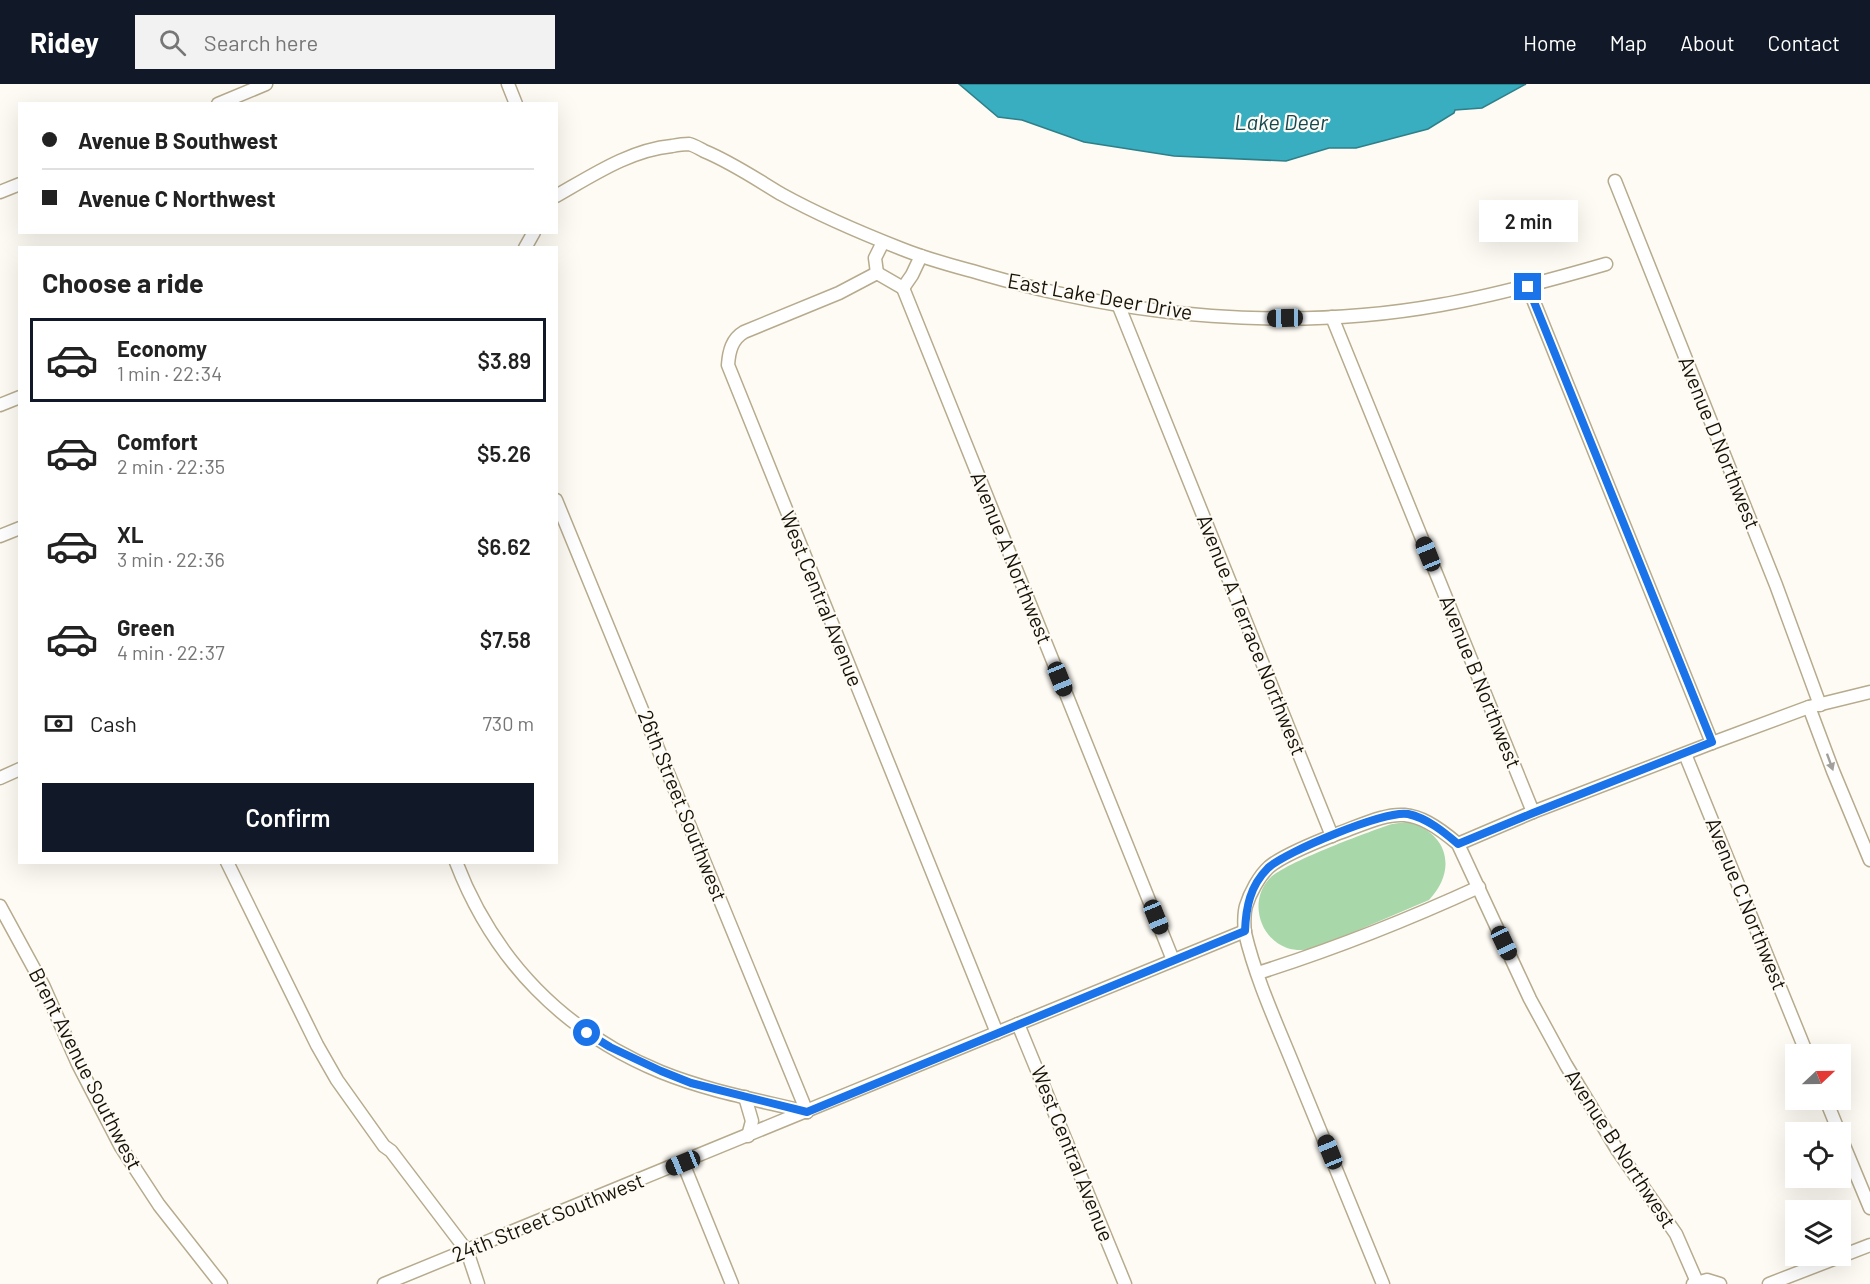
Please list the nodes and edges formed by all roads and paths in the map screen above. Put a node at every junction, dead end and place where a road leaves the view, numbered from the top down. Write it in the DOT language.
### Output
graph roads {
  1 [pos="266,84"];
  2 [pos="508,84"];
  3 [pos="223,102"];
  4 [pos="515,102"];
  5 [pos="1615,182"];
  6 [pos="18,185"];
  7 [pos="0,192"];
  8 [pos="558,195"];
  9 [pos="883,242"];
  10 [pos="921,256"];
  11 [pos="1606,264"];
  12 [pos="877,273"];
  13 [pos="1528,287"];
  14 [pos="903,288"];
  15 [pos="1118,304"];
  16 [pos="1332,317"];
  17 [pos="18,398"];
  18 [pos="0,405"];
  19 [pos="558,505"];
  20 [pos="18,529"];
  21 [pos="0,536"];
  22 [pos="1870,692"];
  23 [pos="1815,706"];
  24 [pos="1712,742"];
  25 [pos="1685,754"];
  26 [pos="18,770"];
  27 [pos="0,778"];
  28 [pos="1533,813"];
  29 [pos="1332,836"];
  30 [pos="1458,844"];
  31 [pos="1870,860"];
  32 [pos="228,864"];
  33 [pos="457,864"];
  34 [pos="1479,887"];
  35 [pos="0,906"];
  36 [pos="1245,931"];
  37 [pos="1173,960"];
  38 [pos="1258,973"];
  39 [pos="1018,1024"];
  40 [pos="997,1032"];
  41 [pos="1804,1044"];
  42 [pos="745,1097"];
  43 [pos="807,1112"];
  44 [pos="748,1136"];
  45 [pos="1851,1161"];
  46 [pos="683,1163"];
  47 [pos="1870,1208"];
  48 [pos="1870,1245"];
  49 [pos="467,1251"];
  50 [pos="1695,1283"];
  51 [pos="221,1284"];
  52 [pos="384,1284"];
  53 [pos="478,1284"];
  54 [pos="732,1284"];
  55 [pos="1125,1284"];
  56 [pos="1383,1284"];
  57 [pos="1720,1284"];
  58 [pos="1769,1284"];
  1 -- 3 [label="street"];
  2 -- 4 [label="street"];
  5 -- 23 [label="street, Avenue D Northwest"];
  6 -- 7 [label="street"];
  8 -- 9 [label="street, East Lake Deer Drive"];
  9 -- 10 [label="street, East Lake Deer Drive"];
  9 -- 12 [label="street"];
  10 -- 14 [label="street"];
  10 -- 15 [label="street, East Lake Deer Drive"];
  11 -- 13 [label="street, East Lake Deer Drive"];
  12 -- 14 [label="street"];
  12 -- 40 [label="street, West Central Avenue"];
  13 -- 16 [label="street, East Lake Deer Drive"];
  13 -- 24 [label="street"];
  14 -- 37 [label="street, Avenue A Northwest"];
  15 -- 16 [label="street, East Lake Deer Drive"];
  15 -- 29 [label="street, Avenue A Terrace Northwest"];
  16 -- 28 [label="street, Avenue B Northwest"];
  17 -- 18 [label="street"];
  19 -- 43 [label="street, 26th Street Southwest"];
  20 -- 21 [label="street"];
  22 -- 23 [label="street"];
  23 -- 24 [label="street"];
  23 -- 31 [label="street, Avenue D Northwest, one-way"];
  24 -- 25 [label="street"];
  25 -- 28 [label="street"];
  25 -- 41 [label="street, Avenue C Northwest"];
  26 -- 27 [label="street"];
  28 -- 30 [label="street"];
  29 -- 30 [label="street"];
  29 -- 36 [label="street"];
  30 -- 34 [label="street, Avenue B Northwest"];
  32 -- 49 [label="street"];
  33 -- 42 [label="street"];
  34 -- 38 [label="street"];
  34 -- 50 [label="street, Avenue B Northwest"];
  35 -- 51 [label="street, Brent Avenue Southwest"];
  36 -- 37 [label="street, 24th Street Southwest"];
  36 -- 38 [label="street"];
  37 -- 39 [label="street, 24th Street Southwest"];
  38 -- 56 [label="street"];
  39 -- 40 [label="street, 24th Street Southwest"];
  39 -- 55 [label="street, West Central Avenue"];
  40 -- 43 [label="street, 24th Street Southwest"];
  42 -- 43 [label="street"];
  42 -- 44 [label="street"];
  43 -- 44 [label="street, 24th Street Southwest"];
  44 -- 46 [label="street, 24th Street Southwest"];
  45 -- 47 [label="street"];
  46 -- 49 [label="street, 24th Street Southwest"];
  46 -- 54 [label="street"];
  48 -- 58 [label="street"];
  49 -- 52 [label="street, 24th Street Southwest"];
  49 -- 53 [label="street"];
  50 -- 57 [label="street"];
}
